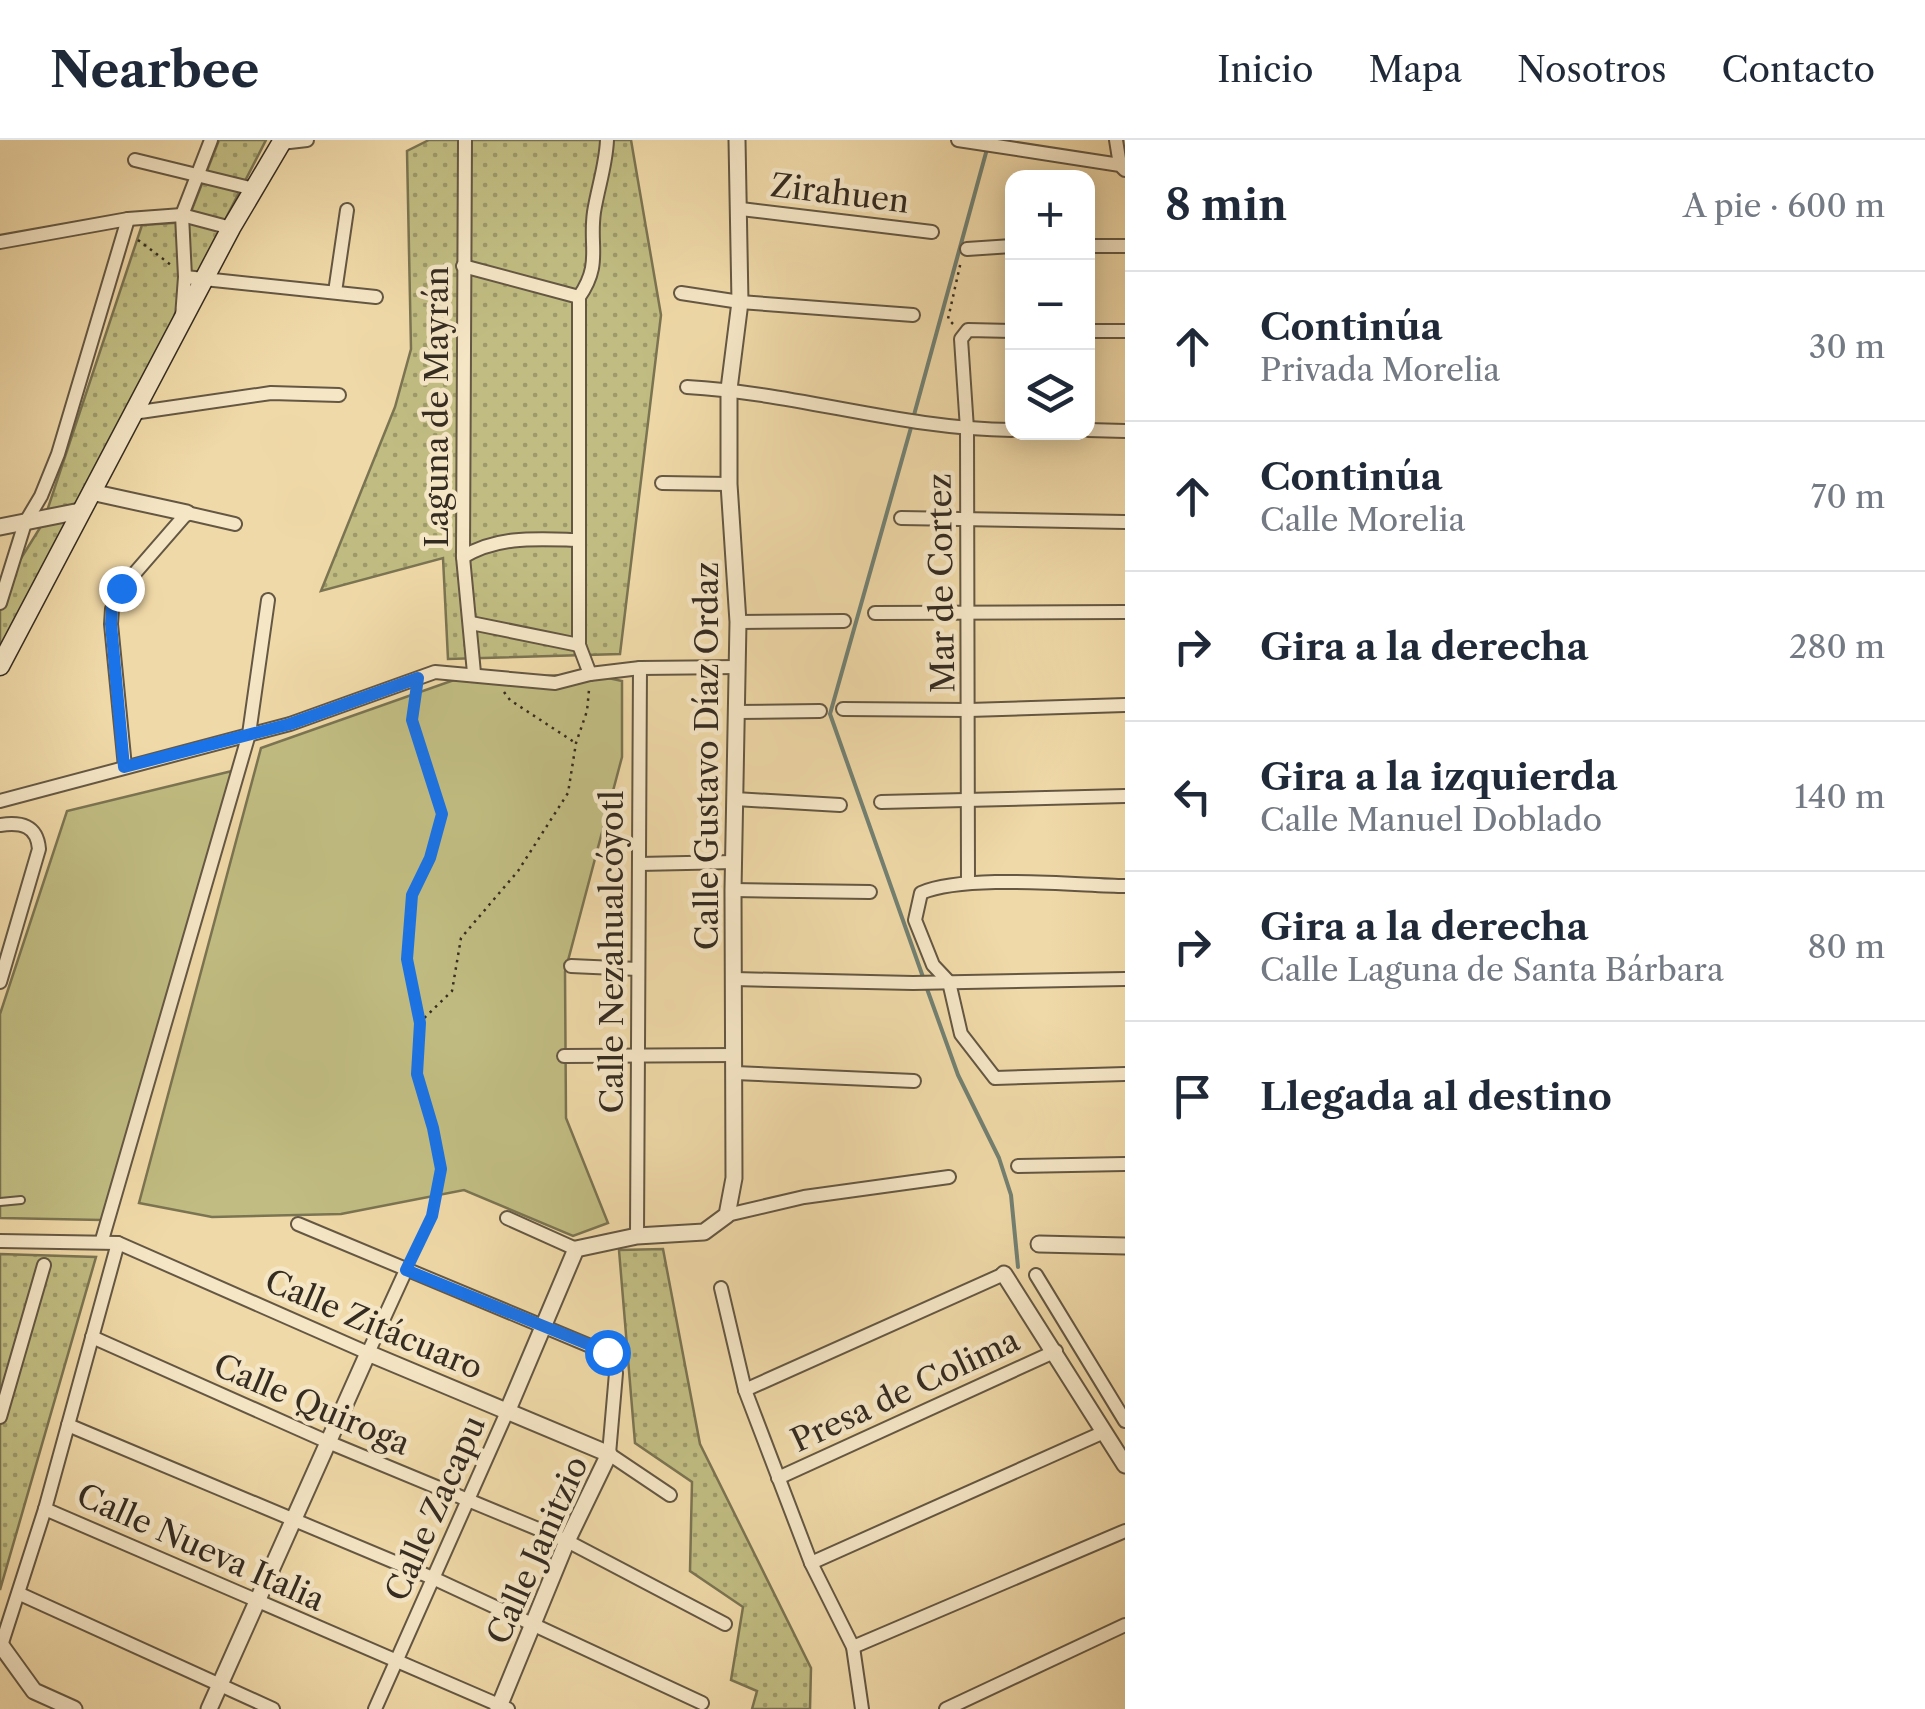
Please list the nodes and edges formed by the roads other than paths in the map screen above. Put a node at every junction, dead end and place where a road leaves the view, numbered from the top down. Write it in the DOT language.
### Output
graph roads {
  1 [pos="211,140"];
  2 [pos="307,140"];
  3 [pos="466,140"];
  4 [pos="607,140"];
  5 [pos="737,140"];
  6 [pos="958,140"];
  7 [pos="1116,140"];
  8 [pos="282,141"];
  9 [pos="134,160"];
  10 [pos="1122,167"];
  11 [pos="197,175"];
  12 [pos="254,190"];
  13 [pos="347,210"];
  14 [pos="741,210"];
  15 [pos="182,215"];
  16 [pos="126,226"];
  17 [pos="231,228"];
  18 [pos="932,232"];
  19 [pos="0,242"];
  20 [pos="1005,246"];
  21 [pos="1095,246"];
  22 [pos="1125,246"];
  23 [pos="967,249"];
  24 [pos="463,266"];
  25 [pos="195,278"];
  26 [pos="335,292"];
  27 [pos="682,292"];
  28 [pos="376,297"];
  29 [pos="579,297"];
  30 [pos="740,302"];
  31 [pos="912,315"];
  32 [pos="1095,331"];
  33 [pos="1125,331"];
  34 [pos="1005,332"];
  35 [pos="687,386"];
  36 [pos="729,389"];
  37 [pos="339,396"];
  38 [pos="132,413"];
  39 [pos="967,429"];
  40 [pos="1005,430"];
  41 [pos="1095,430"];
  42 [pos="1125,430"];
  43 [pos="662,483"];
  44 [pos="730,484"];
  45 [pos="91,492"];
  46 [pos="80,511"];
  47 [pos="186,513"];
  48 [pos="901,518"];
  49 [pos="968,521"];
  50 [pos="1125,522"];
  51 [pos="25,523"];
  52 [pos="234,524"];
  53 [pos="0,527"];
  54 [pos="579,540"];
  55 [pos="463,557"];
  56 [pos="268,600"];
  57 [pos="0,602"];
  58 [pos="1125,612"];
  59 [pos="875,613"];
  60 [pos="968,613"];
  61 [pos="738,622"];
  62 [pos="844,622"];
  63 [pos="471,623"];
  64 [pos="579,645"];
  65 [pos="0,666"];
  66 [pos="738,667"];
  67 [pos="640,668"];
  68 [pos="474,673"];
  69 [pos="590,674"];
  70 [pos="1125,704"];
  71 [pos="843,709"];
  72 [pos="970,710"];
  73 [pos="820,711"];
  74 [pos="736,712"];
  75 [pos="249,734"];
  76 [pos="124,767"];
  77 [pos="1125,796"];
  78 [pos="734,798"];
  79 [pos="969,800"];
  80 [pos="0,801"];
  81 [pos="881,802"];
  82 [pos="840,805"];
  83 [pos="0,824"];
  84 [pos="734,862"];
  85 [pos="639,864"];
  86 [pos="968,883"];
  87 [pos="1125,886"];
  88 [pos="733,890"];
  89 [pos="870,892"];
  90 [pos="570,966"];
  91 [pos="638,969"];
  92 [pos="734,979"];
  93 [pos="1125,979"];
  94 [pos="0,982"];
  95 [pos="942,982"];
  96 [pos="735,1055"];
  97 [pos="564,1056"];
  98 [pos="638,1058"];
  99 [pos="735,1073"];
  100 [pos="1125,1074"];
  101 [pos="914,1081"];
  102 [pos="1125,1164"];
  103 [pos="1018,1166"];
  104 [pos="948,1176"];
  105 [pos="21,1200"];
  106 [pos="0,1202"];
  107 [pos="727,1215"];
  108 [pos="507,1218"];
  109 [pos="298,1224"];
  110 [pos="637,1236"];
  111 [pos="0,1240"];
  112 [pos="102,1240"];
  113 [pos="118,1242"];
  114 [pos="1040,1244"];
  115 [pos="1125,1246"];
  116 [pos="576,1249"];
  117 [pos="44,1264"];
  118 [pos="406,1270"];
  119 [pos="1004,1274"];
  120 [pos="1036,1275"];
  121 [pos="720,1288"];
  122 [pos="542,1328"];
  123 [pos="92,1337"];
  124 [pos="1056,1351"];
  125 [pos="368,1353"];
  126 [pos="744,1390"];
  127 [pos="1110,1394"];
  128 [pos="1125,1405"];
  129 [pos="507,1412"];
  130 [pos="0,1417"];
  131 [pos="1125,1421"];
  132 [pos="68,1425"];
  133 [pos="1104,1432"];
  134 [pos="328,1442"];
  135 [pos="609,1454"];
  136 [pos="1125,1465"];
  137 [pos="778,1478"];
  138 [pos="670,1495"];
  139 [pos="468,1500"];
  140 [pos="45,1509"];
  141 [pos="294,1519"];
  142 [pos="1125,1531"];
  143 [pos="568,1541"];
  144 [pos="811,1563"];
  145 [pos="435,1579"];
  146 [pos="20,1594"];
  147 [pos="256,1602"];
  148 [pos="534,1624"];
  149 [pos="725,1624"];
  150 [pos="1125,1625"];
  151 [pos="852,1647"];
  152 [pos="3,1652"];
  153 [pos="396,1661"];
  154 [pos="219,1686"];
  155 [pos="34,1691"];
  156 [pos="702,1703"];
  157 [pos="502,1708"];
  158 [pos="953,1708"];
  159 [pos="28,1709"];
  160 [pos="74,1709"];
  161 [pos="209,1709"];
  162 [pos="273,1709"];
  163 [pos="375,1709"];
  164 [pos="862,1709"];
  1 -- 11 [label="street"];
  2 -- 8 [label="street"];
  3 -- 24 [label="street, Laguna de Mayrán"];
  4 -- 29 [label="street"];
  5 -- 14 [label="street, Calle Gustavo Díaz Ordaz"];
  6 -- 10 [label="street"];
  7 -- 10 [label="street"];
  8 -- 12 [label="main road"];
  9 -- 11 [label="street"];
  11 -- 12 [label="street"];
  11 -- 15 [label="street"];
  12 -- 17 [label="main road"];
  13 -- 26 [label="street"];
  14 -- 18 [label="street, Zirahuen"];
  14 -- 30 [label="street, Calle Gustavo Díaz Ordaz"];
  15 -- 16 [label="street"];
  15 -- 17 [label="street"];
  15 -- 25 [label="street"];
  16 -- 19 [label="street"];
  16 -- 51 [label="street"];
  17 -- 25 [label="main road"];
  20 -- 23 [label="street"];
  21 -- 22 [label="street"];
  24 -- 29 [label="street"];
  24 -- 55 [label="street, Laguna de Mayrán"];
  25 -- 26 [label="street"];
  25 -- 38 [label="main road"];
  26 -- 28 [label="street"];
  27 -- 30 [label="street"];
  29 -- 54 [label="street"];
  30 -- 31 [label="street"];
  30 -- 36 [label="street, Calle Gustavo Díaz Ordaz"];
  32 -- 33 [label="street"];
  34 -- 39 [label="street, Mar de Cortez"];
  35 -- 36 [label="street"];
  36 -- 39 [label="street"];
  36 -- 44 [label="street, Calle Gustavo Díaz Ordaz"];
  37 -- 38 [label="street"];
  38 -- 45 [label="main road"];
  39 -- 40 [label="street"];
  39 -- 49 [label="street, Mar de Cortez"];
  41 -- 42 [label="street"];
  43 -- 44 [label="street"];
  44 -- 61 [label="street, Calle Gustavo Díaz Ordaz"];
  45 -- 46 [label="main road"];
  45 -- 47 [label="street"];
  46 -- 51 [label="street"];
  46 -- 65 [label="main road"];
  47 -- 52 [label="street"];
  47 -- 76 [label="street"];
  48 -- 49 [label="street"];
  49 -- 50 [label="street"];
  49 -- 60 [label="street, Mar de Cortez"];
  51 -- 53 [label="street"];
  51 -- 57 [label="street"];
  54 -- 55 [label="street"];
  54 -- 64 [label="street"];
  55 -- 63 [label="street, Laguna de Mayrán"];
  56 -- 75 [label="street"];
  58 -- 60 [label="street"];
  59 -- 60 [label="street"];
  60 -- 72 [label="street, Mar de Cortez"];
  61 -- 62 [label="street"];
  61 -- 66 [label="street, Calle Gustavo Díaz Ordaz"];
  63 -- 64 [label="street"];
  63 -- 68 [label="street, Laguna de Mayrán"];
  64 -- 69 [label="street"];
  66 -- 67 [label="street"];
  66 -- 74 [label="street, Calle Gustavo Díaz Ordaz"];
  67 -- 69 [label="street"];
  67 -- 85 [label="street, Calle Nezahualcóyotl"];
  68 -- 69 [label="street"];
  68 -- 75 [label="street"];
  70 -- 72 [label="street"];
  71 -- 72 [label="street"];
  72 -- 79 [label="street, Mar de Cortez"];
  73 -- 74 [label="street"];
  74 -- 78 [label="street, Calle Gustavo Díaz Ordaz"];
  75 -- 76 [label="street"];
  75 -- 112 [label="street"];
  76 -- 80 [label="street"];
  77 -- 79 [label="street"];
  78 -- 82 [label="street"];
  78 -- 84 [label="street, Calle Gustavo Díaz Ordaz"];
  79 -- 81 [label="street"];
  79 -- 86 [label="street, Mar de Cortez"];
  83 -- 94 [label="street"];
  84 -- 85 [label="street"];
  84 -- 88 [label="street, Calle Gustavo Díaz Ordaz"];
  85 -- 91 [label="street, Calle Nezahualcóyotl"];
  86 -- 87 [label="street"];
  86 -- 95 [label="street"];
  88 -- 89 [label="street"];
  88 -- 92 [label="street, Calle Gustavo Díaz Ordaz"];
  90 -- 91 [label="street"];
  91 -- 98 [label="street, Calle Nezahualcóyotl"];
  92 -- 95 [label="street"];
  92 -- 96 [label="street, Calle Gustavo Díaz Ordaz"];
  93 -- 95 [label="street"];
  95 -- 100 [label="street"];
  96 -- 98 [label="street"];
  96 -- 99 [label="street, Calle Gustavo Díaz Ordaz"];
  97 -- 98 [label="street"];
  98 -- 110 [label="street, Calle Nezahualcóyotl"];
  99 -- 101 [label="street"];
  99 -- 107 [label="street, Calle Gustavo Díaz Ordaz"];
  102 -- 103 [label="street"];
  104 -- 107 [label="street"];
  105 -- 106 [label="lane"];
  107 -- 110 [label="street"];
  108 -- 116 [label="street"];
  109 -- 118 [label="street"];
  110 -- 116 [label="street"];
  111 -- 112 [label="street"];
  112 -- 113 [label="street"];
  113 -- 123 [label="street"];
  113 -- 125 [label="street, Calle Zitácuaro"];
  114 -- 115 [label="street"];
  116 -- 122 [label="street, Calle Zacapu"];
  117 -- 130 [label="street"];
  118 -- 122 [label="street"];
  118 -- 125 [label="street"];
  119 -- 124 [label="street"];
  119 -- 126 [label="street"];
  120 -- 127 [label="street"];
  121 -- 126 [label="street"];
  122 -- 129 [label="street, Calle Zacapu"];
  122 -- 135 [label="street, Calle Janitzio"];
  123 -- 132 [label="street"];
  123 -- 134 [label="street, Calle Quiroga"];
  124 -- 133 [label="street"];
  124 -- 137 [label="street, Presa de Colima"];
  125 -- 129 [label="street, Calle Zitácuaro"];
  125 -- 134 [label="street"];
  126 -- 137 [label="street"];
  127 -- 128 [label="street"];
  127 -- 131 [label="street"];
  129 -- 135 [label="street, Calle Zitácuaro"];
  129 -- 139 [label="street, Calle Zacapu"];
  132 -- 140 [label="street"];
  132 -- 141 [label="street"];
  133 -- 136 [label="street"];
  133 -- 144 [label="street"];
  134 -- 139 [label="street, Calle Quiroga"];
  134 -- 141 [label="street"];
  135 -- 138 [label="street"];
  135 -- 143 [label="street, Calle Janitzio"];
  137 -- 144 [label="street"];
  139 -- 143 [label="street, Calle Quiroga"];
  139 -- 145 [label="street, Calle Zacapu"];
  140 -- 146 [label="street"];
  140 -- 147 [label="street, Calle Nueva Italia"];
  141 -- 145 [label="street"];
  141 -- 147 [label="street"];
  142 -- 151 [label="street"];
  143 -- 148 [label="street, Calle Janitzio"];
  143 -- 149 [label="street, Calle Quiroga"];
  144 -- 151 [label="street"];
  145 -- 148 [label="street"];
  145 -- 153 [label="street, Calle Zacapu"];
  146 -- 152 [label="street"];
  146 -- 154 [label="street"];
  147 -- 153 [label="street, Calle Nueva Italia"];
  147 -- 154 [label="street"];
  148 -- 156 [label="street"];
  148 -- 157 [label="street, Calle Janitzio"];
  150 -- 158 [label="street"];
  151 -- 164 [label="street"];
  152 -- 155 [label="street"];
  153 -- 157 [label="street, Calle Nueva Italia"];
  153 -- 163 [label="street, Calle Zacapu"];
  154 -- 161 [label="street"];
  154 -- 162 [label="street"];
  155 -- 159 [label="street"];
  155 -- 160 [label="street"];
}
